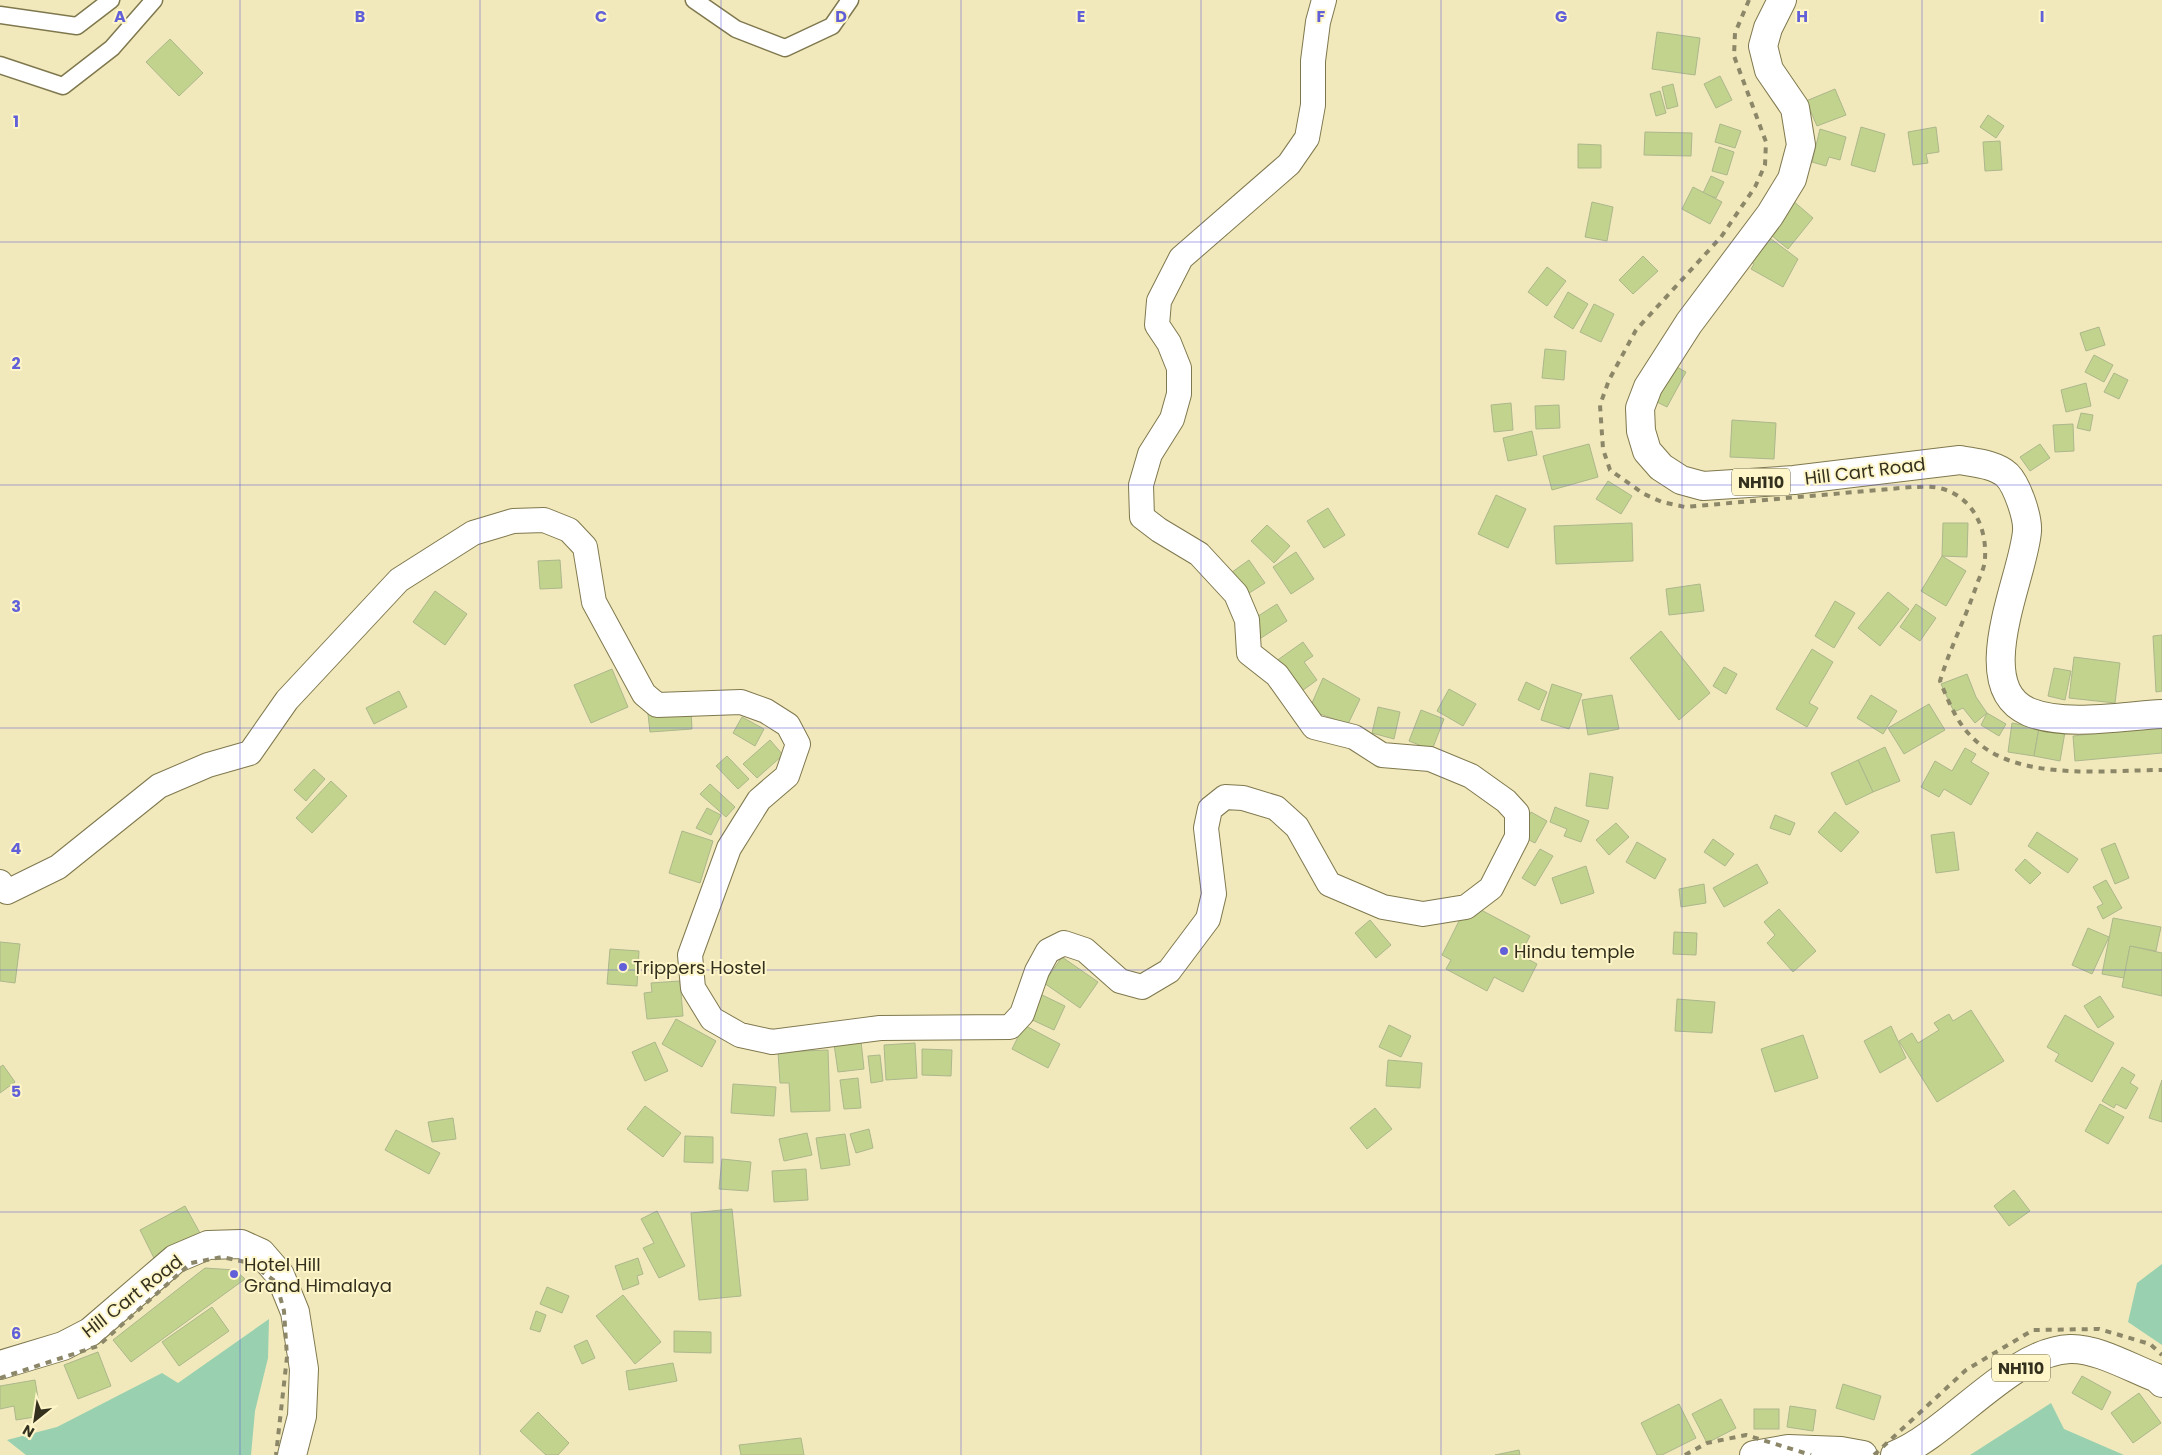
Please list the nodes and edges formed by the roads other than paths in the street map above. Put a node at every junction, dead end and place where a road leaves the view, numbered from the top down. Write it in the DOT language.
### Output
graph roads {
  1 [pos="111,0"];
  2 [pos="154,0"];
  3 [pos="694,0"];
  4 [pos="850,0"];
  5 [pos="1324,0"];
  6 [pos="1782,0"];
  7 [pos="0,15"];
  8 [pos="0,65"];
  9 [pos="2162,714"];
  10 [pos="0,882"];
  11 [pos="0,1365"];
  12 [pos="2162,1383"];
  13 [pos="292,1455"];
  14 [pos="1754,1455"];
  15 [pos="1863,1455"];
  16 [pos="1895,1455"];
  1 -- 7 [label="street"];
  2 -- 8 [label="street"];
  3 -- 4 [label="street"];
  5 -- 10 [label="main road"];
  6 -- 9 [label="highway, Hill Cart Road / NH110"];
  11 -- 13 [label="highway, Hill Cart Road"];
  12 -- 16 [label="highway, NH110"];
  14 -- 15 [label="highway"];
}
